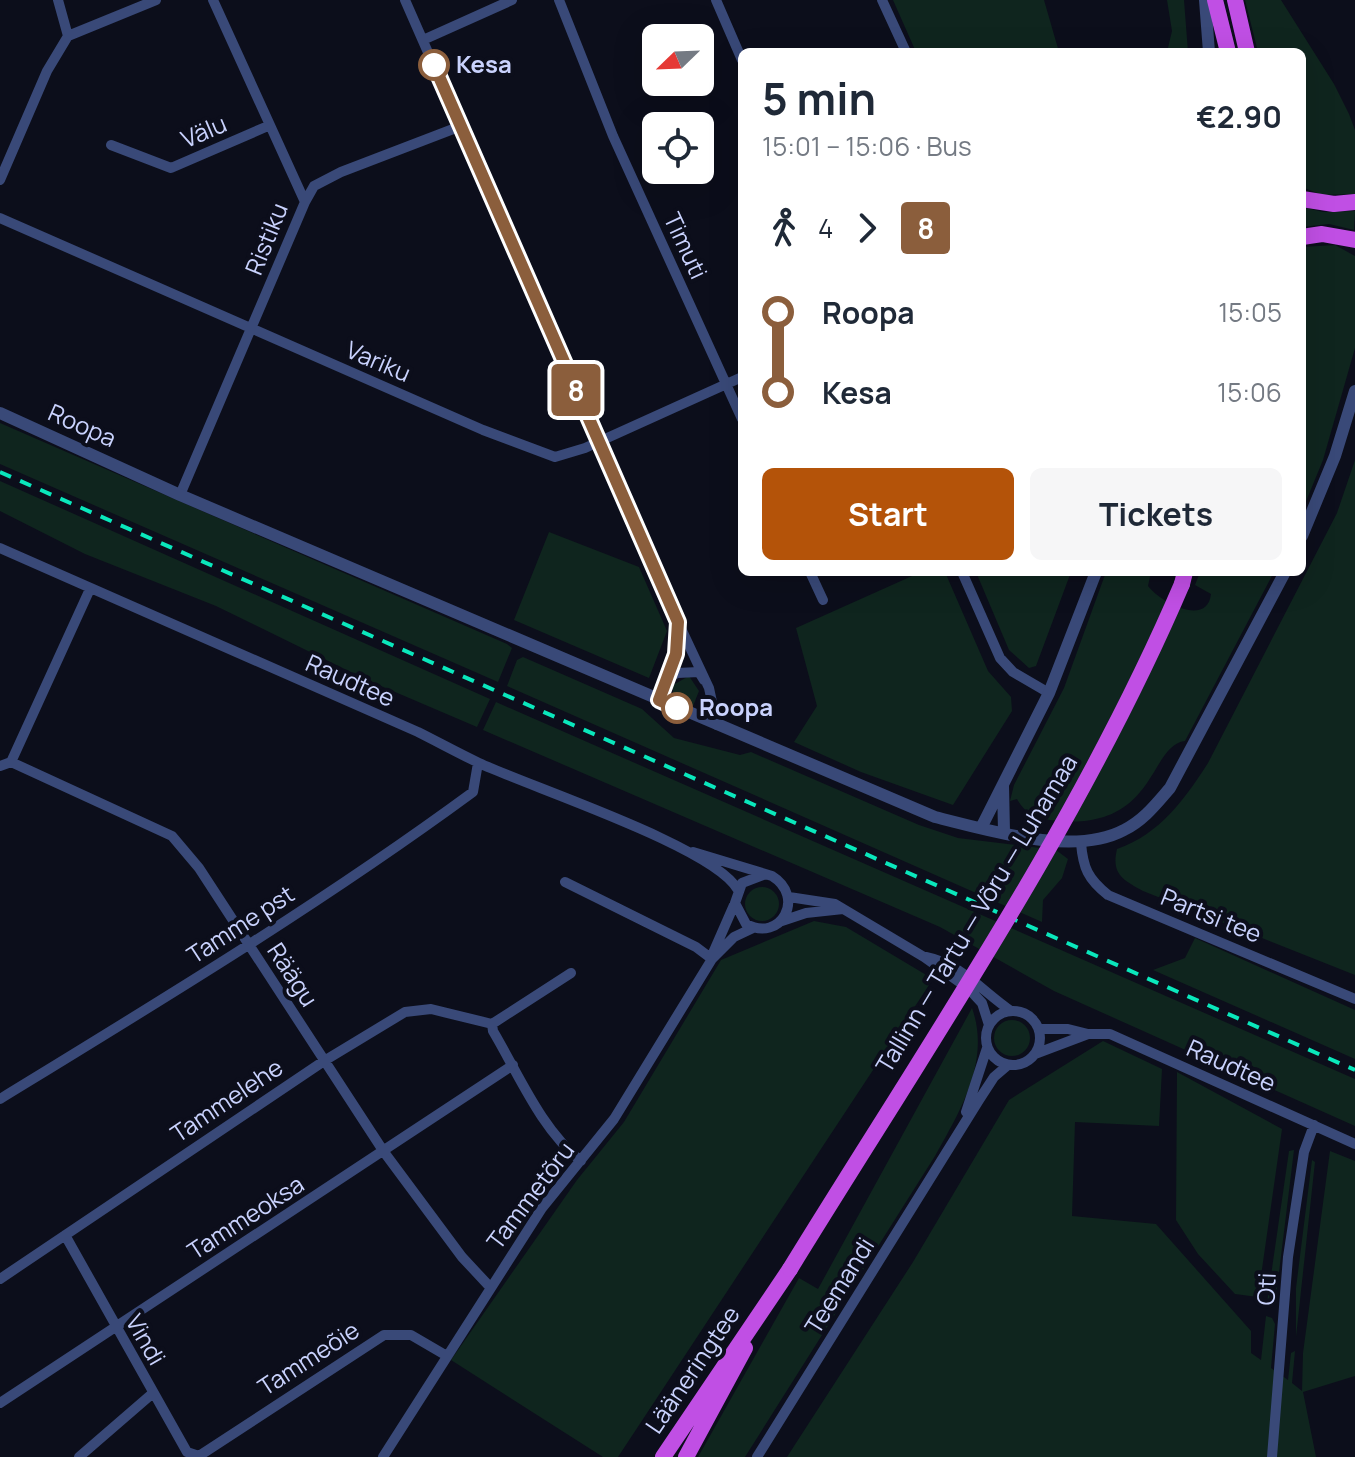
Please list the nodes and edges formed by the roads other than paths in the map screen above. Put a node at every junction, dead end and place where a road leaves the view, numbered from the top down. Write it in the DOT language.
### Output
graph roads {
  1 [pos="58,0"];
  2 [pos="156,0"];
  3 [pos="213,0"];
  4 [pos="405,0"];
  5 [pos="512,0"];
  6 [pos="559,0"];
  7 [pos="716,0"];
  8 [pos="882,0"];
  9 [pos="1205,0"];
  10 [pos="1215,0"];
  11 [pos="1235,0"];
  12 [pos="68,36"];
  13 [pos="423,40"];
  14 [pos="904,48"];
  15 [pos="1209,48"];
  16 [pos="1227,48"];
  17 [pos="1246,48"];
  18 [pos="738,51"];
  19 [pos="268,126"];
  20 [pos="461,126"];
  21 [pos="111,145"];
  22 [pos="0,180"];
  23 [pos="1306,200"];
  24 [pos="305,202"];
  25 [pos="1355,202"];
  26 [pos="0,218"];
  27 [pos="1306,236"];
  28 [pos="1355,240"];
  29 [pos="252,330"];
  30 [pos="738,378"];
  31 [pos="726,383"];
  32 [pos="1355,391"];
  33 [pos="738,410"];
  34 [pos="0,413"];
  35 [pos="599,442"];
  36 [pos="180,495"];
  37 [pos="1306,526"];
  38 [pos="0,548"];
  39 [pos="812,576"];
  40 [pos="964,576"];
  41 [pos="1094,576"];
  42 [pos="1283,576"];
  43 [pos="1183,578"];
  44 [pos="90,589"];
  45 [pos="823,600"];
  46 [pos="678,622"];
  47 [pos="667,679"];
  48 [pos="709,688"];
  49 [pos="1049,693"];
  50 [pos="659,700"];
  51 [pos="717,725"];
  52 [pos="478,763"];
  53 [pos="5,764"];
  54 [pos="1003,785"];
  55 [pos="981,828"];
  56 [pos="1004,832"];
  57 [pos="1081,843"];
  58 [pos="685,851"];
  59 [pos="763,875"];
  60 [pos="565,882"];
  61 [pos="738,890"];
  62 [pos="789,897"];
  63 [pos="735,903"];
  64 [pos="843,909"];
  65 [pos="782,921"];
  66 [pos="753,928"];
  67 [pos="249,944"];
  68 [pos="924,957"];
  69 [pos="712,959"];
  70 [pos="571,973"];
  71 [pos="1355,999"];
  72 [pos="1011,1011"];
  73 [pos="492,1024"];
  74 [pos="989,1025"];
  75 [pos="1039,1029"];
  76 [pos="1088,1034"];
  77 [pos="987,1048"];
  78 [pos="1035,1054"];
  79 [pos="324,1061"];
  80 [pos="513,1065"];
  81 [pos="1008,1065"];
  82 [pos="0,1099"];
  83 [pos="1314,1125"];
  84 [pos="956,1136"];
  85 [pos="1355,1144"];
  86 [pos="384,1152"];
  87 [pos="581,1161"];
  88 [pos="65,1235"];
  89 [pos="790,1269"];
  90 [pos="0,1279"];
  91 [pos="490,1287"];
  92 [pos="763,1310"];
  93 [pos="115,1327"];
  94 [pos="447,1356"];
  95 [pos="153,1393"];
  96 [pos="0,1403"];
  97 [pos="199,1456"];
  98 [pos="79,1457"];
  99 [pos="383,1457"];
  100 [pos="663,1457"];
  101 [pos="686,1457"];
  102 [pos="757,1457"];
  103 [pos="1272,1457"];
  1 -- 12 [label="street"];
  2 -- 12 [label="street"];
  3 -- 19 [label="street, Ristiku"];
  4 -- 13 [label="street"];
  5 -- 13 [label="street"];
  6 -- 31 [label="street, Timuti"];
  7 -- 18 [label="street"];
  8 -- 14 [label="street"];
  9 -- 15 [label="street"];
  10 -- 16 [label="highway"];
  11 -- 17 [label="highway"];
  12 -- 22 [label="street"];
  13 -- 20 [label="street"];
  19 -- 21 [label="street, Välu"];
  19 -- 24 [label="street, Ristiku"];
  20 -- 24 [label="street"];
  20 -- 35 [label="street"];
  23 -- 25 [label="highway"];
  24 -- 29 [label="street, Ristiku"];
  26 -- 29 [label="street, Variku"];
  27 -- 28 [label="highway"];
  29 -- 35 [label="street, Variku"];
  29 -- 36 [label="street, Ristiku"];
  30 -- 31 [label="street, Variku"];
  31 -- 33 [label="street, Timuti"];
  31 -- 35 [label="street, Variku"];
  32 -- 37 [label="street"];
  34 -- 36 [label="street, Roopa"];
  35 -- 46 [label="street"];
  36 -- 50 [label="street, Roopa"];
  38 -- 44 [label="street, Raudtee"];
  39 -- 45 [label="street"];
  40 -- 49 [label="street"];
  41 -- 49 [label="street"];
  42 -- 57 [label="street"];
  43 -- 89 [label="highway, Tallinn — Tartu — Võru — Luhamaa, bridge"];
  44 -- 52 [label="street, Raudtee"];
  44 -- 53 [label="street"];
  46 -- 47 [label="street"];
  46 -- 48 [label="street"];
  47 -- 48 [label="street"];
  47 -- 50 [label="street"];
  48 -- 51 [label="street"];
  49 -- 54 [label="street"];
  50 -- 51 [label="street, Roopa"];
  51 -- 55 [label="street, Roopa"];
  52 -- 58 [label="street, Raudtee"];
  52 -- 67 [label="street, Tamme pst"];
  53 -- 67 [label="street, Räägu"];
  54 -- 55 [label="street"];
  54 -- 56 [label="street"];
  55 -- 56 [label="street, Roopa"];
  56 -- 57 [label="street, Roopa"];
  57 -- 71 [label="street, Partsi tee"];
  58 -- 59 [label="street, Raudtee"];
  58 -- 61 [label="street, Raudtee"];
  59 -- 61 [label="street"];
  59 -- 62 [label="street, Raudtee"];
  60 -- 69 [label="street"];
  61 -- 63 [label="street"];
  62 -- 64 [label="street, Raudtee"];
  62 -- 65 [label="street"];
  63 -- 66 [label="street"];
  63 -- 69 [label="street, Tammetõru"];
  64 -- 65 [label="street"];
  64 -- 68 [label="street, Raudtee"];
  65 -- 66 [label="street"];
  66 -- 69 [label="street, Tammetõru"];
  67 -- 79 [label="street, Räägu"];
  67 -- 82 [label="street, Tamme pst"];
  68 -- 72 [label="street, Raudtee"];
  68 -- 74 [label="street, Raudtee"];
  69 -- 87 [label="street, Tammetõru"];
  70 -- 73 [label="street"];
  72 -- 74 [label="street"];
  72 -- 75 [label="street, Raudtee"];
  73 -- 79 [label="street, Tammelehe"];
  73 -- 80 [label="street"];
  74 -- 77 [label="street"];
  75 -- 76 [label="street, Raudtee"];
  75 -- 78 [label="street"];
  76 -- 78 [label="street"];
  76 -- 83 [label="street, Raudtee"];
  77 -- 81 [label="street"];
  77 -- 84 [label="street, Teemandi"];
  78 -- 81 [label="street"];
  79 -- 86 [label="street, Räägu"];
  79 -- 88 [label="street, Tammelehe"];
  80 -- 86 [label="street, Tammeoksa"];
  80 -- 87 [label="street"];
  81 -- 84 [label="street, Teemandi"];
  83 -- 85 [label="street, Raudtee"];
  83 -- 103 [label="street, Oti"];
  84 -- 102 [label="street, Teemandi"];
  86 -- 91 [label="street, Räägu"];
  86 -- 93 [label="street, Tammeoksa"];
  87 -- 91 [label="street, Tammetõru"];
  88 -- 90 [label="street, Tammelehe"];
  88 -- 93 [label="street, Vindi"];
  89 -- 92 [label="highway, Lääneringtee"];
  91 -- 94 [label="street, Tammetõru"];
  92 -- 100 [label="highway, Lääneringtee"];
  92 -- 101 [label="highway, Lääneringtee"];
  93 -- 95 [label="street, Vindi"];
  93 -- 96 [label="street, Tammeoksa"];
  94 -- 97 [label="street, Tammeõie"];
  94 -- 99 [label="street, Tammetõru"];
  95 -- 97 [label="street, Vindi"];
  95 -- 98 [label="street"];
}
